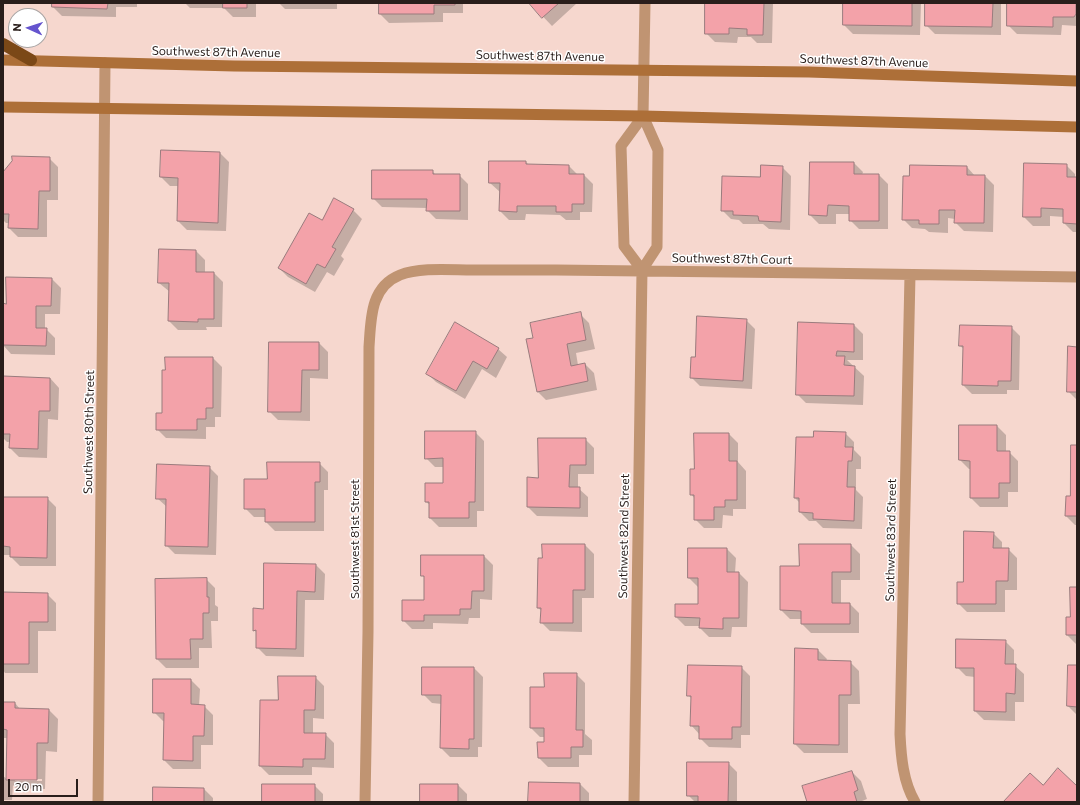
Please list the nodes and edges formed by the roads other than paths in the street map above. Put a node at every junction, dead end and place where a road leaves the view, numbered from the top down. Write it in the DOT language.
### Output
graph roads {
  1 [pos="645,3"];
  2 [pos="3,44"];
  3 [pos="3,60"];
  4 [pos="31,60"];
  5 [pos="105,63"];
  6 [pos="644,70"];
  7 [pos="1077,81"];
  8 [pos="3,107"];
  9 [pos="105,109"];
  10 [pos="643,116"];
  11 [pos="1077,127"];
  12 [pos="642,270"];
  13 [pos="910,275"];
  14 [pos="1077,277"];
  15 [pos="388,282"];
  16 [pos="98,802"];
  17 [pos="365,802"];
  18 [pos="634,802"];
  19 [pos="915,802"];
  1 -- 6 [label="street"];
  2 -- 4 [label="highway"];
  3 -- 4 [label="main road, Southwest 87th Avenue"];
  4 -- 5 [label="main road, Southwest 87th Avenue"];
  5 -- 6 [label="main road, Southwest 87th Avenue"];
  5 -- 9 [label="street, Southwest 80th Street"];
  6 -- 7 [label="main road, Southwest 87th Avenue"];
  6 -- 10 [label="street"];
  8 -- 9 [label="main road"];
  9 -- 10 [label="main road"];
  9 -- 16 [label="street, Southwest 80th Street"];
  10 -- 11 [label="main road"];
  10 -- 12 [label="street"];
  10 -- 12 [label="street"];
  12 -- 13 [label="street, Southwest 87th Court"];
  12 -- 15 [label="street, Southwest 87th Court"];
  12 -- 18 [label="street, Southwest 82nd Street"];
  13 -- 14 [label="street, Southwest 87th Court"];
  13 -- 19 [label="street, Southwest 83rd Street"];
  15 -- 17 [label="street, Southwest 81st Street"];
}
